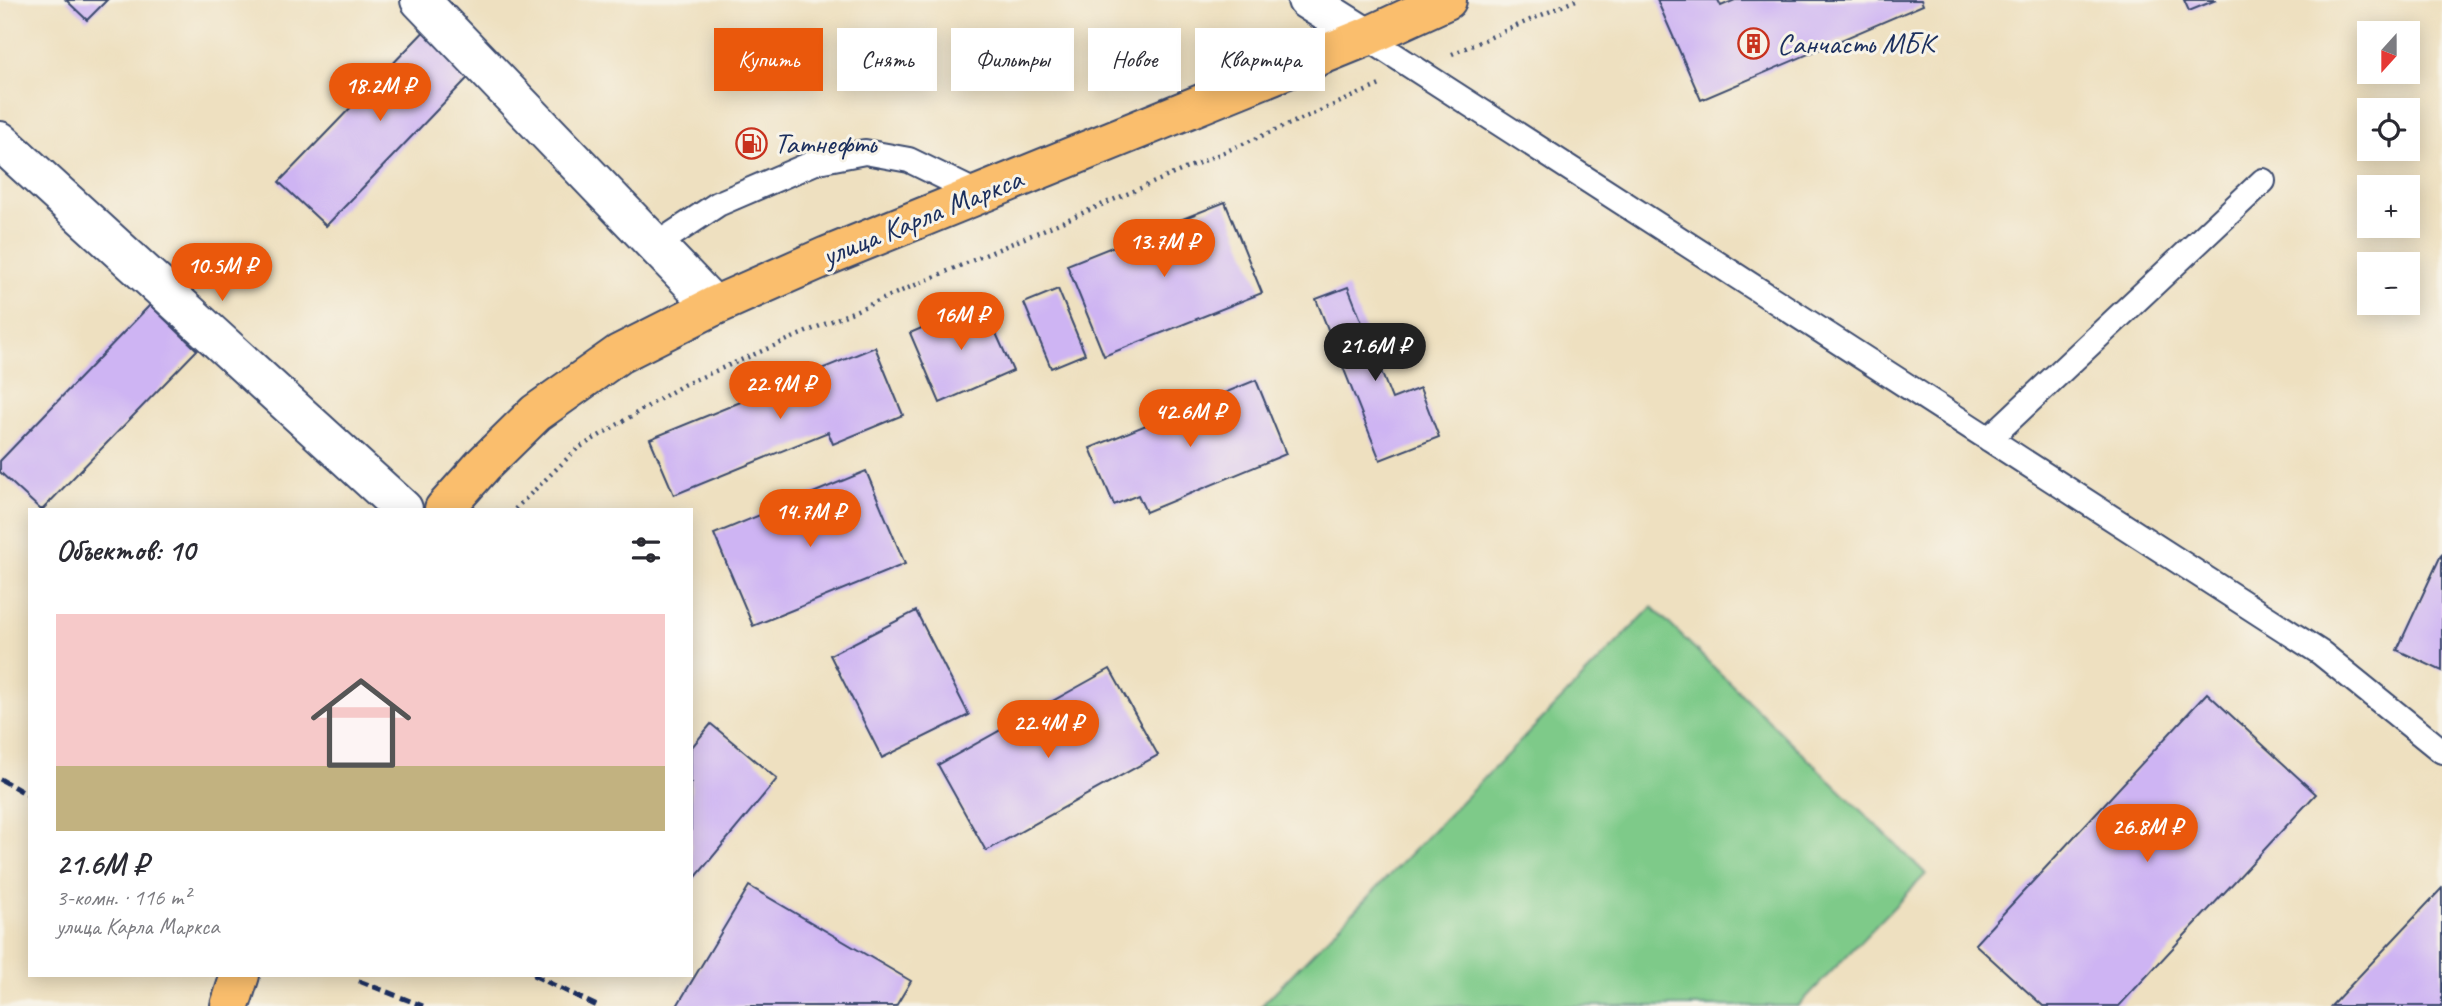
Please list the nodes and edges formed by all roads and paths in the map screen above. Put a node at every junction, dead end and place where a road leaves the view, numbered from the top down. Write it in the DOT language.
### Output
graph roads {
  1 [pos="420,0"];
  2 [pos="1307,0"];
  3 [pos="1375,0"];
  4 [pos="1447,0"];
  5 [pos="1576,0"];
  6 [pos="1562,3"];
  7 [pos="1366,37"];
  8 [pos="1417,69"];
  9 [pos="0,141"];
  10 [pos="2263,181"];
  11 [pos="979,194"];
  12 [pos="656,245"];
  13 [pos="714,306"];
  14 [pos="1989,439"];
  15 [pos="402,508"];
  16 [pos="445,508"];
  17 [pos="516,508"];
  18 [pos="2442,751"];
  19 [pos="239,977"];
  20 [pos="230,1006"];
  1 -- 12 [label="street"];
  2 -- 7 [label="street"];
  3 -- 7 [label="main road"];
  4 -- 7 [label="main road, улица Карла Маркса"];
  5 -- 6 [label="path"];
  6 -- 8 [label="path"];
  7 -- 8 [label="lane"];
  7 -- 11 [label="main road, улица Карла Маркса"];
  8 -- 14 [label="lane"];
  8 -- 17 [label="path"];
  9 -- 15 [label="street"];
  10 -- 14 [label="lane"];
  11 -- 12 [label="lane"];
  11 -- 13 [label="main road, улица Карла Маркса"];
  12 -- 13 [label="street"];
  13 -- 16 [label="main road, улица Карла Маркса"];
  14 -- 18 [label="lane"];
  19 -- 20 [label="main road"];
}
